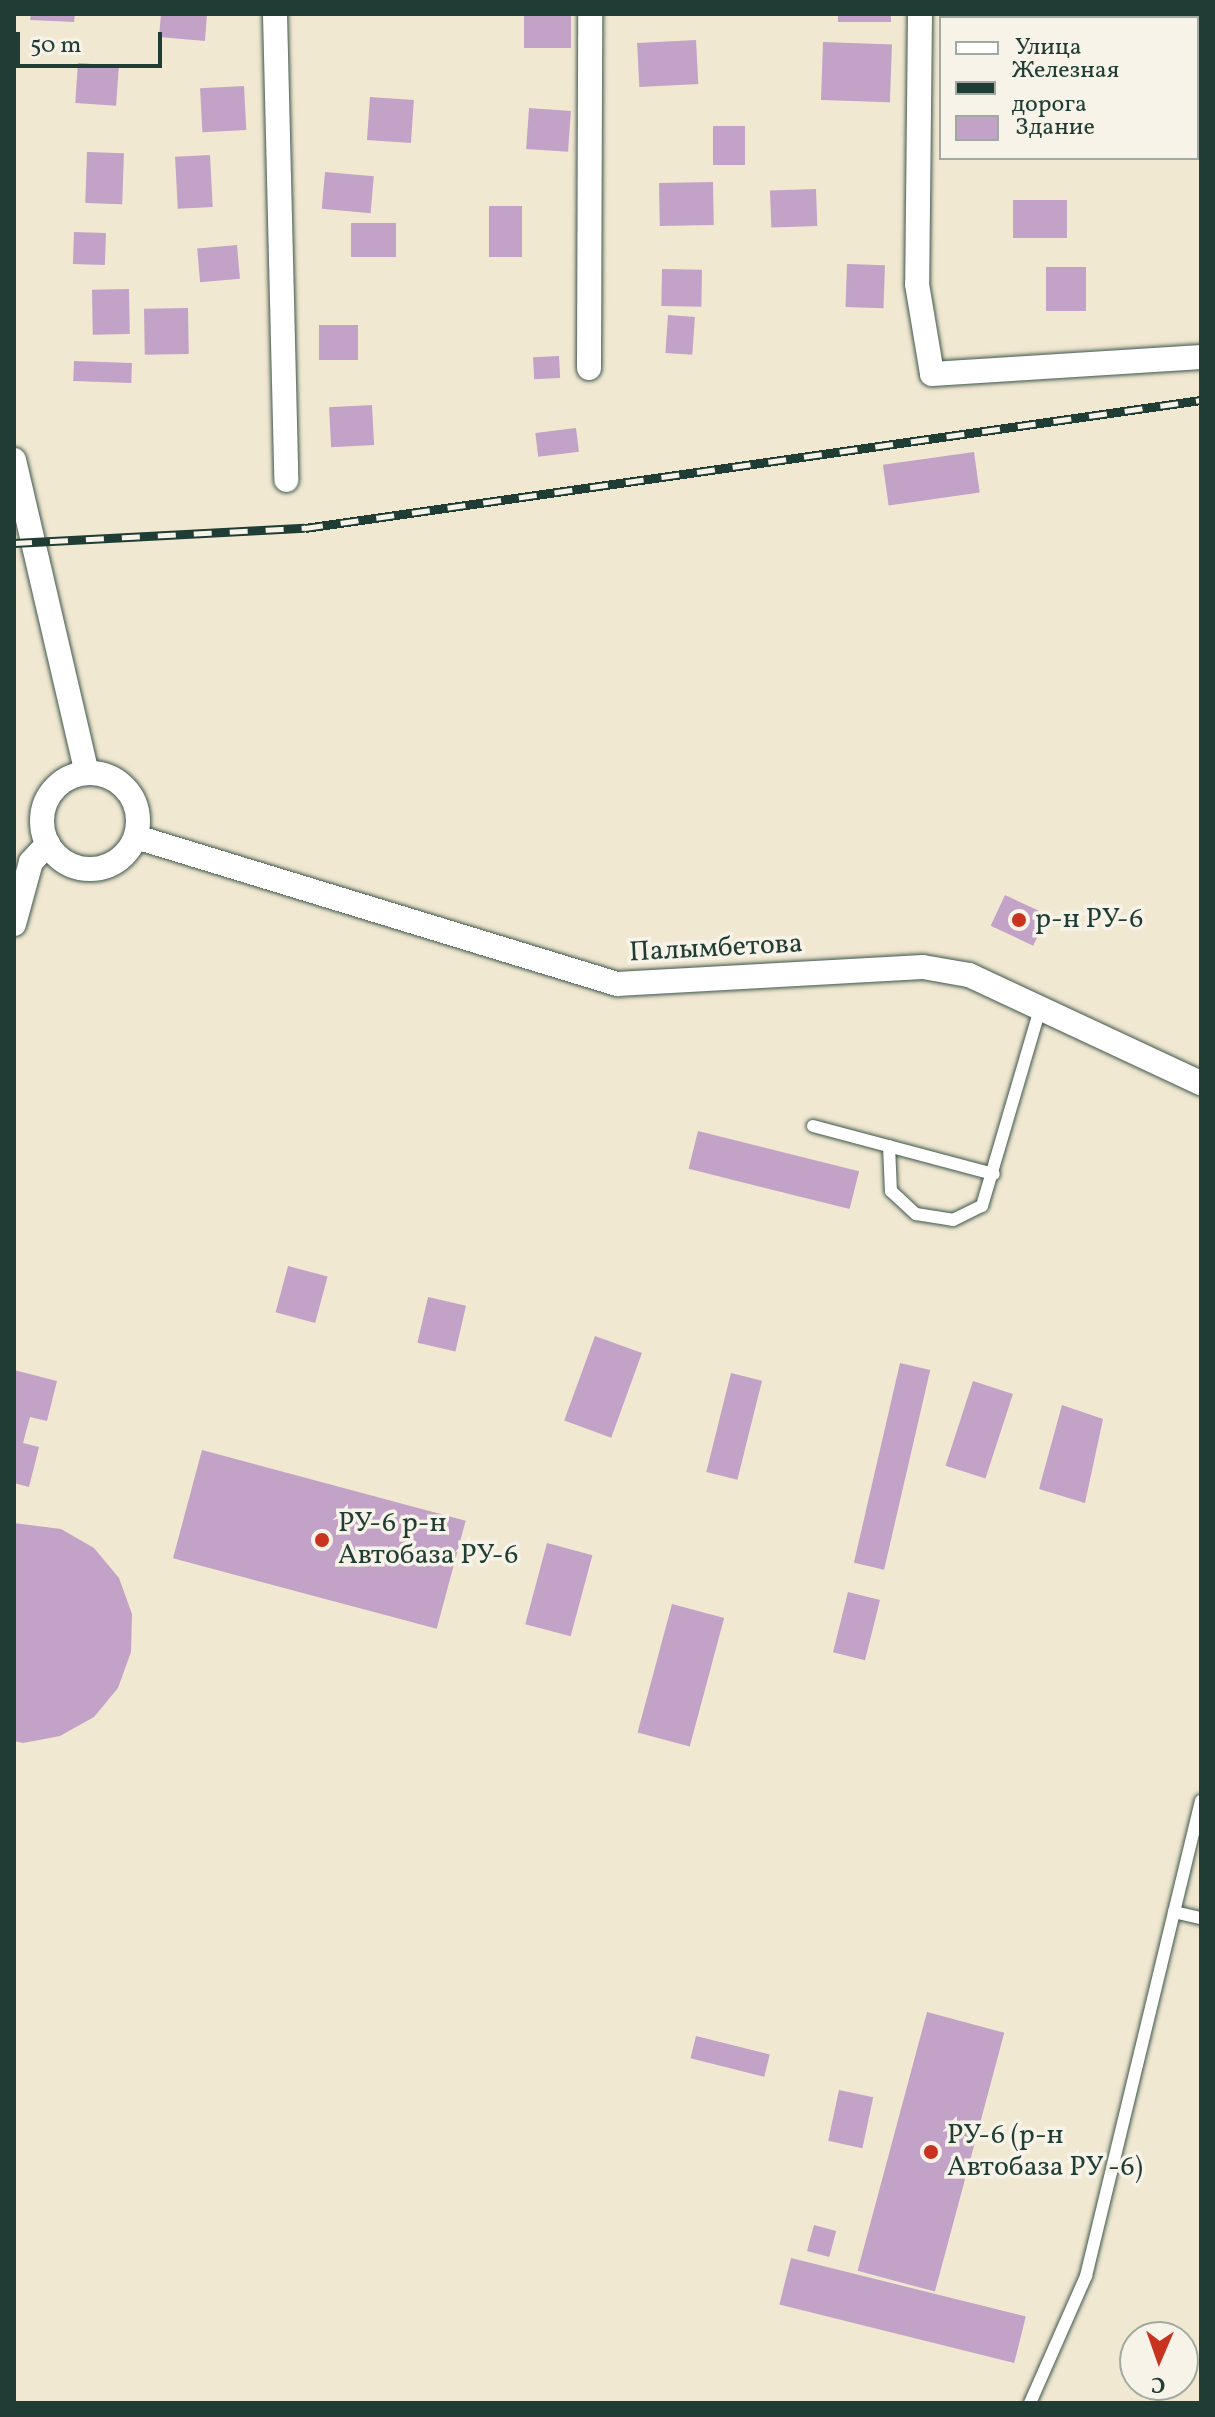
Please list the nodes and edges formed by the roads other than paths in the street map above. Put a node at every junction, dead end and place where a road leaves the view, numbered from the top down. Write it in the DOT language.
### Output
graph roads {
  1 [pos="275,14"];
  2 [pos="590,14"];
  3 [pos="920,14"];
  4 [pos="1201,357"];
  5 [pos="589,368"];
  6 [pos="14,460"];
  7 [pos="286,480"];
  8 [pos="87,773"];
  9 [pos="136,837"];
  10 [pos="48,844"];
  11 [pos="14,924"];
  12 [pos="1041,1006"];
  13 [pos="1201,1083"];
  14 [pos="813,1126"];
  15 [pos="889,1146"];
  16 [pos="994,1174"];
  17 [pos="1201,1801"];
  18 [pos="1174,1912"];
  19 [pos="1201,1918"];
  20 [pos="1030,2403"];
  1 -- 7 [label="street"];
  2 -- 5 [label="street"];
  3 -- 4 [label="street"];
  6 -- 8 [label="street"];
  8 -- 9 [label="street"];
  8 -- 10 [label="street"];
  9 -- 10 [label="street"];
  9 -- 12 [label="street, Палымбетова"];
  10 -- 11 [label="street"];
  12 -- 13 [label="street, Палымбетова"];
  12 -- 16 [label="lane"];
  14 -- 15 [label="lane"];
  15 -- 16 [label="lane"];
  15 -- 16 [label="lane"];
  17 -- 18 [label="lane"];
  18 -- 19 [label="lane"];
  18 -- 20 [label="lane"];
}
